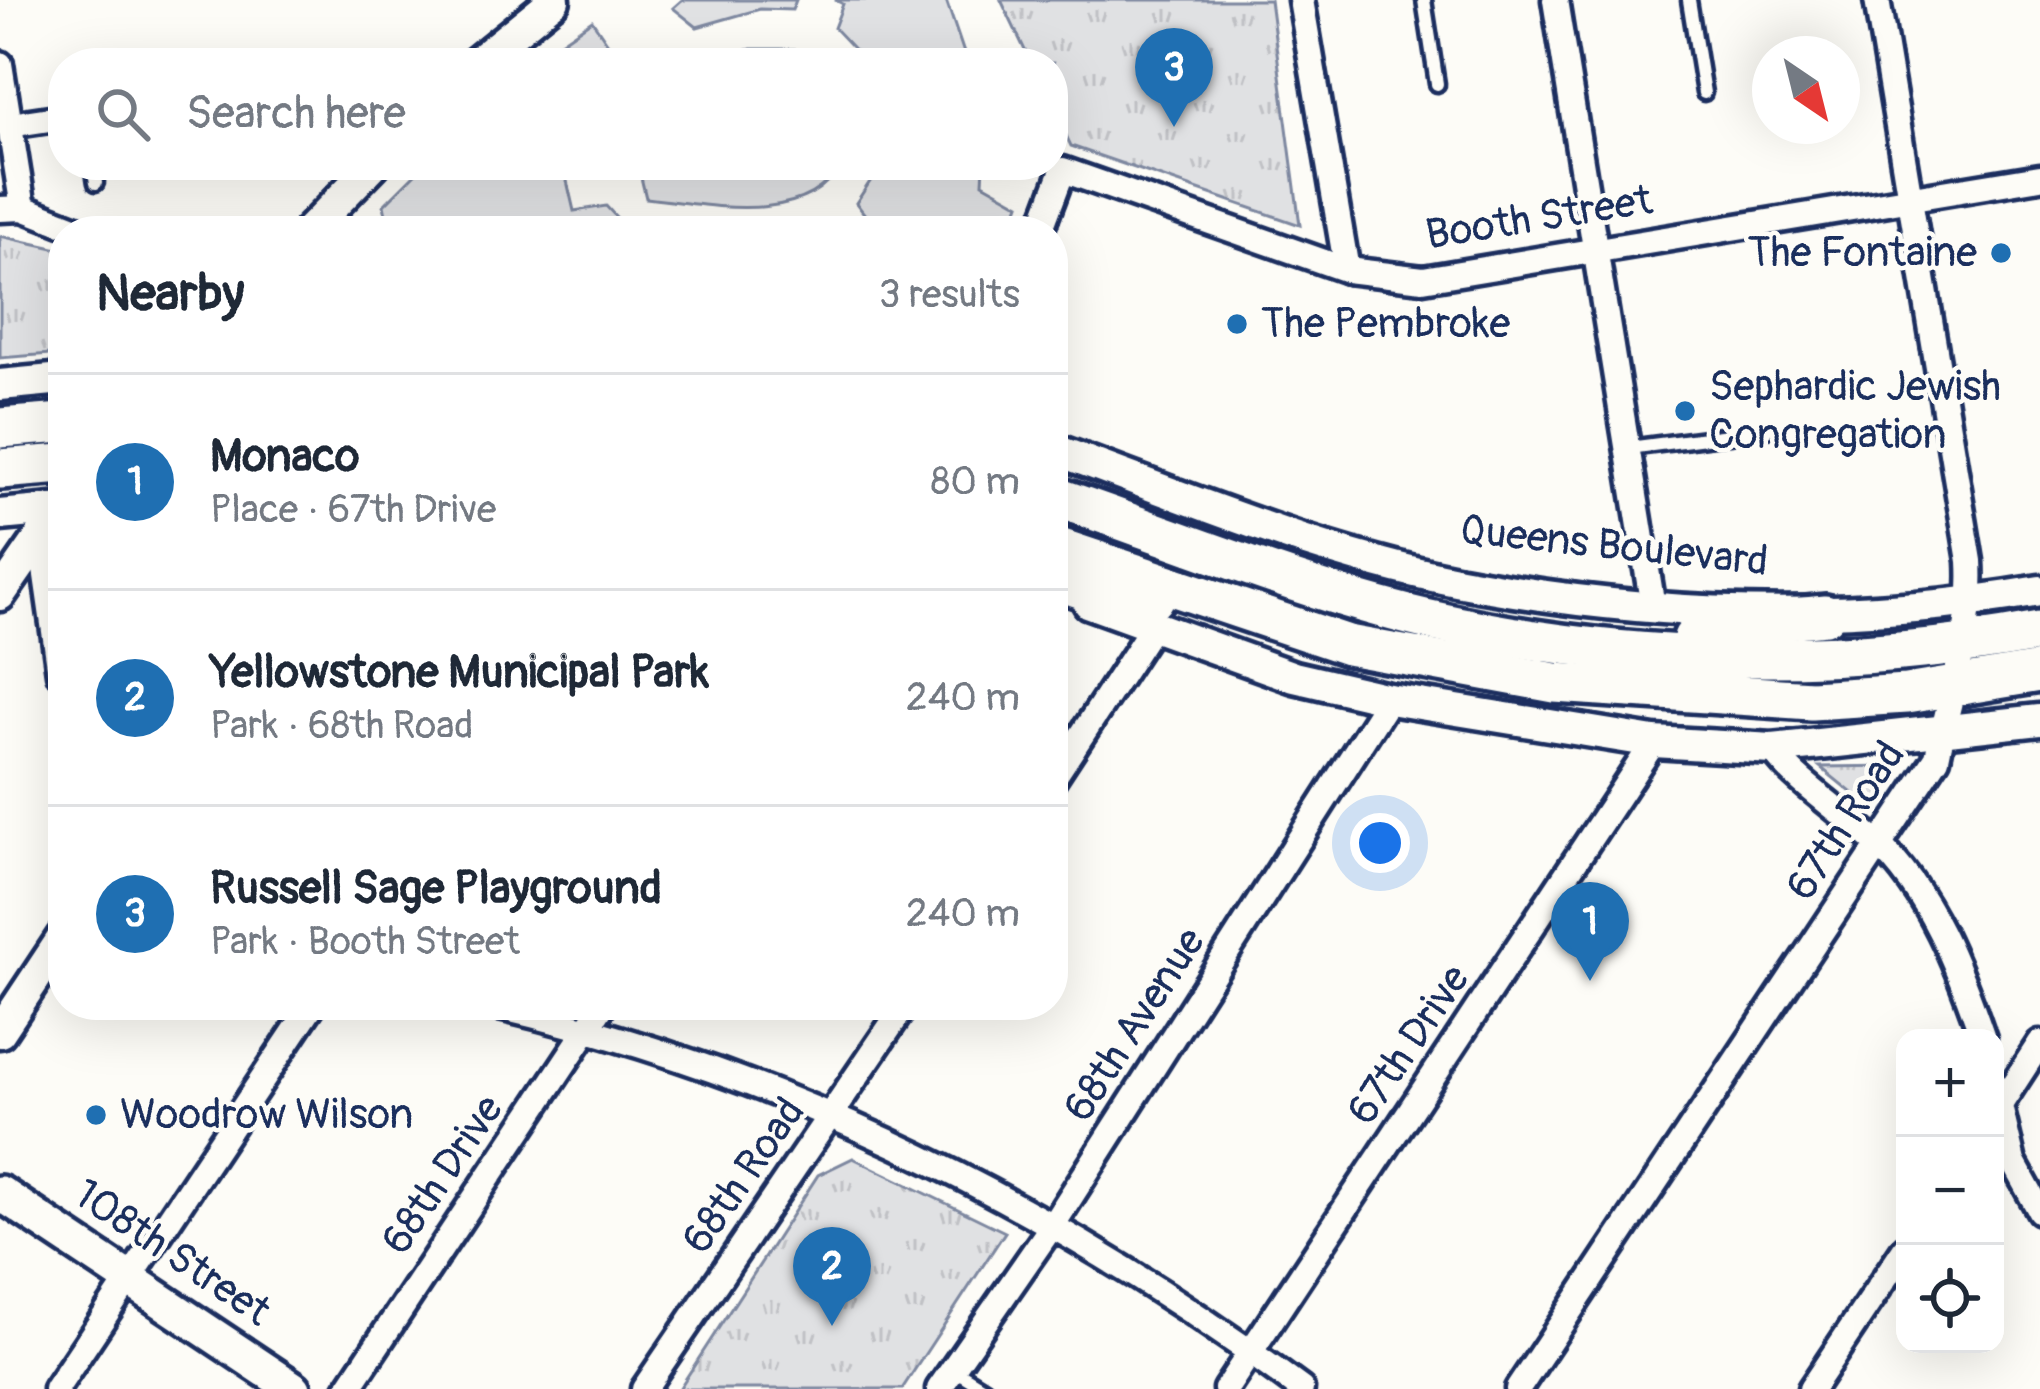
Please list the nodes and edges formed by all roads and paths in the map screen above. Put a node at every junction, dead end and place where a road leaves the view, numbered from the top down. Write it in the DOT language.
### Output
graph roads {
  1 [pos="554,0"];
  2 [pos="1301,0"];
  3 [pos="1424,0"];
  4 [pos="1555,0"];
  5 [pos="1689,0"];
  6 [pos="1877,0"];
  7 [pos="495,48"];
  8 [pos="0,64"];
  9 [pos="1437,84"];
  10 [pos="1704,93"];
  11 [pos="48,119"];
  12 [pos="10,125"];
  13 [pos="1068,172"];
  14 [pos="2040,177"];
  15 [pos="96,180"];
  16 [pos="358,180"];
  17 [pos="1059,180"];
  18 [pos="96,183"];
  19 [pos="1910,196"];
  20 [pos="11,209"];
  21 [pos="324,216"];
  22 [pos="1046,216"];
  23 [pos="48,220"];
  24 [pos="1596,248"];
  25 [pos="1347,270"];
  26 [pos="48,380"];
  27 [pos="0,385"];
  28 [pos="48,424"];
  29 [pos="0,428"];
  30 [pos="1767,430"];
  31 [pos="1629,448"];
  32 [pos="1068,453"];
  33 [pos="48,465"];
  34 [pos="0,469"];
  35 [pos="1068,501"];
  36 [pos="0,515"];
  37 [pos="48,518"];
  38 [pos="48,530"];
  39 [pos="1068,552"];
  40 [pos="1068,584"];
  41 [pos="2040,591"];
  42 [pos="0,595"];
  43 [pos="1068,596"];
  44 [pos="1972,602"];
  45 [pos="1222,607"];
  46 [pos="1653,607"];
  47 [pos="1825,615"];
  48 [pos="1153,626"];
  49 [pos="2040,632"];
  50 [pos="1964,645"];
  51 [pos="1635,650"];
  52 [pos="2040,672"];
  53 [pos="1957,685"];
  54 [pos="1389,699"];
  55 [pos="2040,720"];
  56 [pos="1942,735"];
  57 [pos="1654,742"];
  58 [pos="1773,749"];
  59 [pos="1068,756"];
  60 [pos="1880,845"];
  61 [pos="48,960"];
  62 [pos="301,1020"];
  63 [pos="557,1020"];
  64 [pos="592,1020"];
  65 [pos="895,1020"];
  66 [pos="588,1027"];
  67 [pos="1980,1029"];
  68 [pos="0,1032"];
  69 [pos="2040,1043"];
  70 [pos="2004,1092"];
  71 [pos="835,1113"];
  72 [pos="2004,1128"];
  73 [pos="0,1193"];
  74 [pos="2040,1211"];
  75 [pos="1054,1222"];
  76 [pos="1896,1262"];
  77 [pos="129,1279"];
  78 [pos="1251,1352"];
  79 [pos="946,1379"];
  80 [pos="56,1389"];
  81 [pos="294,1389"];
  82 [pos="348,1389"];
  83 [pos="644,1389"];
  84 [pos="985,1389"];
  85 [pos="1226,1389"];
  86 [pos="1301,1389"];
  87 [pos="1518,1389"];
  88 [pos="1811,1389"];
  1 -- 7 [label="street"];
  2 -- 25 [label="street"];
  3 -- 9 [label="lane"];
  4 -- 24 [label="street"];
  5 -- 10 [label="lane"];
  6 -- 19 [label="street, 67th Road"];
  8 -- 12 [label="street"];
  11 -- 12 [label="street"];
  12 -- 20 [label="street"];
  13 -- 25 [label="street, Booth Street"];
  14 -- 19 [label="street, Booth Street"];
  15 -- 18 [label="lane"];
  16 -- 21 [label="street"];
  17 -- 22 [label="street, Booth Street"];
  19 -- 24 [label="street, Booth Street"];
  19 -- 44 [label="street, 67th Road"];
  20 -- 23 [label="street"];
  24 -- 25 [label="street, Booth Street"];
  24 -- 31 [label="street"];
  26 -- 27 [label="street"];
  28 -- 29 [label="main road"];
  30 -- 31 [label="lane"];
  31 -- 46 [label="street"];
  32 -- 46 [label="street, Queens Boulevard"];
  33 -- 34 [label="main road"];
  35 -- 51 [label="main road"];
  36 -- 37 [label="street"];
  38 -- 42 [label="street"];
  39 -- 45 [label="main road"];
  40 -- 45 [label="main road"];
  41 -- 44 [label="street, Queens Boulevard"];
  43 -- 48 [label="street"];
  44 -- 47 [label="street, Queens Boulevard"];
  44 -- 50 [label="street, 67th Road"];
  45 -- 53 [label="main road"];
  46 -- 47 [label="street, Queens Boulevard"];
  47 -- 51 [label="main road"];
  48 -- 54 [label="street"];
  48 -- 59 [label="street"];
  49 -- 50 [label="main road"];
  50 -- 51 [label="main road"];
  50 -- 53 [label="street, 67th Road"];
  52 -- 53 [label="main road"];
  53 -- 56 [label="street, 67th Road"];
  54 -- 57 [label="street"];
  54 -- 75 [label="street, 68th Avenue"];
  55 -- 56 [label="street"];
  56 -- 58 [label="street"];
  56 -- 60 [label="street, 67th Road"];
  57 -- 58 [label="street"];
  57 -- 78 [label="street, 67th Drive"];
  58 -- 60 [label="street"];
  60 -- 67 [label="street"];
  60 -- 87 [label="street, 67th Road"];
  61 -- 68 [label="street"];
  62 -- 77 [label="street"];
  63 -- 66 [label="street"];
  64 -- 66 [label="street, 68th Drive"];
  65 -- 71 [label="street, 68th Road"];
  66 -- 71 [label="street"];
  66 -- 82 [label="street, 68th Drive"];
  69 -- 70 [label="street"];
  71 -- 75 [label="street"];
  71 -- 83 [label="street, 68th Road"];
  72 -- 74 [label="street"];
  73 -- 77 [label="main road, 108th Street"];
  75 -- 78 [label="street"];
  75 -- 79 [label="street, 68th Avenue"];
  76 -- 88 [label="street"];
  77 -- 80 [label="street"];
  77 -- 81 [label="main road, 108th Street"];
  78 -- 85 [label="street, 67th Drive"];
  78 -- 86 [label="street"];
  79 -- 84 [label="lane"];
}
